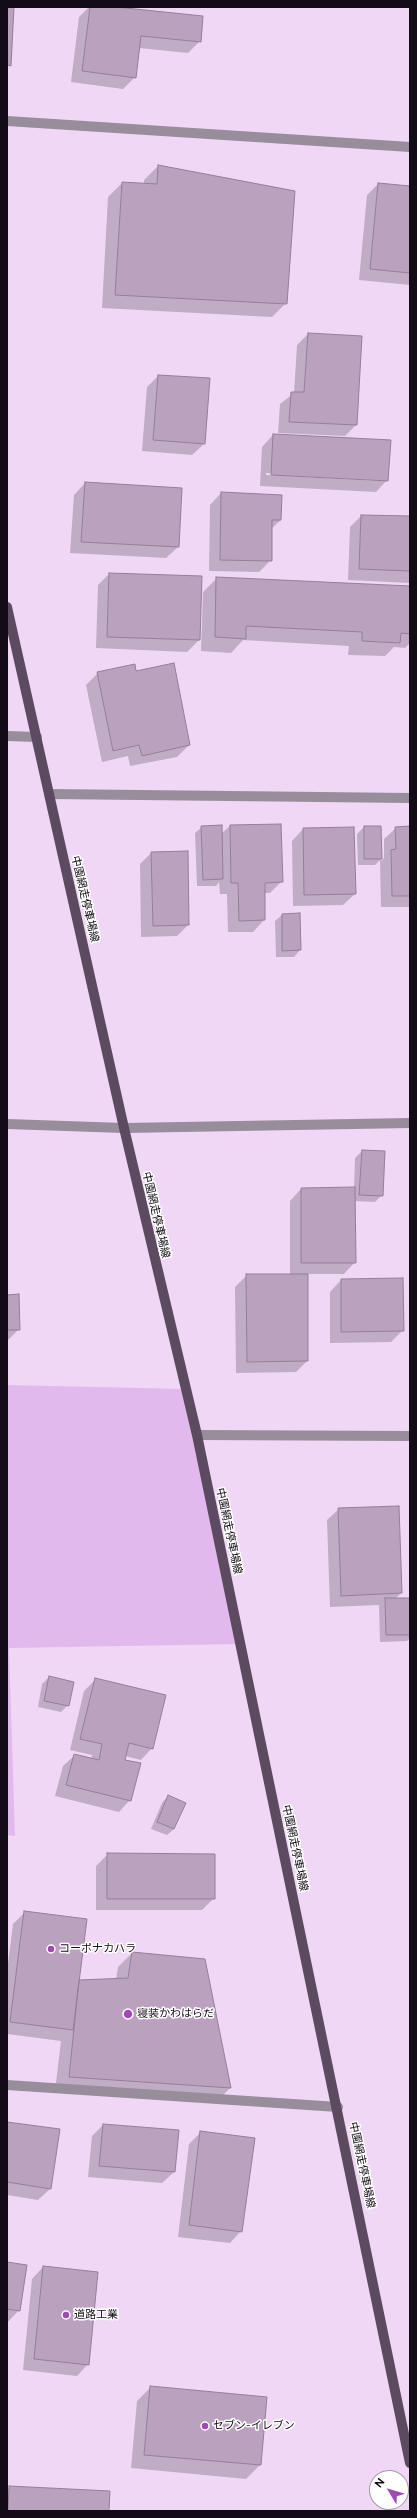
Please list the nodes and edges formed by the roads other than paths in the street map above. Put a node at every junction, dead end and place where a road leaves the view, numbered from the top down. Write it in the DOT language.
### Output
graph roads {
  1 [pos="7,121"];
  2 [pos="410,147"];
  3 [pos="7,607"];
  4 [pos="7,736"];
  5 [pos="37,737"];
  6 [pos="50,794"];
  7 [pos="410,798"];
  8 [pos="410,1123"];
  9 [pos="7,1124"];
  10 [pos="124,1128"];
  11 [pos="196,1435"];
  12 [pos="410,1436"];
  13 [pos="7,2085"];
  14 [pos="338,2107"];
  15 [pos="410,2463"];
  1 -- 2 [label="street"];
  3 -- 5 [label="main road, 中園網走停車場線"];
  4 -- 5 [label="street"];
  5 -- 6 [label="main road, 中園網走停車場線"];
  6 -- 7 [label="street"];
  6 -- 10 [label="main road, 中園網走停車場線"];
  8 -- 10 [label="street"];
  9 -- 10 [label="street"];
  10 -- 11 [label="main road, 中園網走停車場線"];
  11 -- 12 [label="street"];
  11 -- 14 [label="main road, 中園網走停車場線"];
  13 -- 14 [label="street"];
  14 -- 15 [label="main road, 中園網走停車場線"];
}
